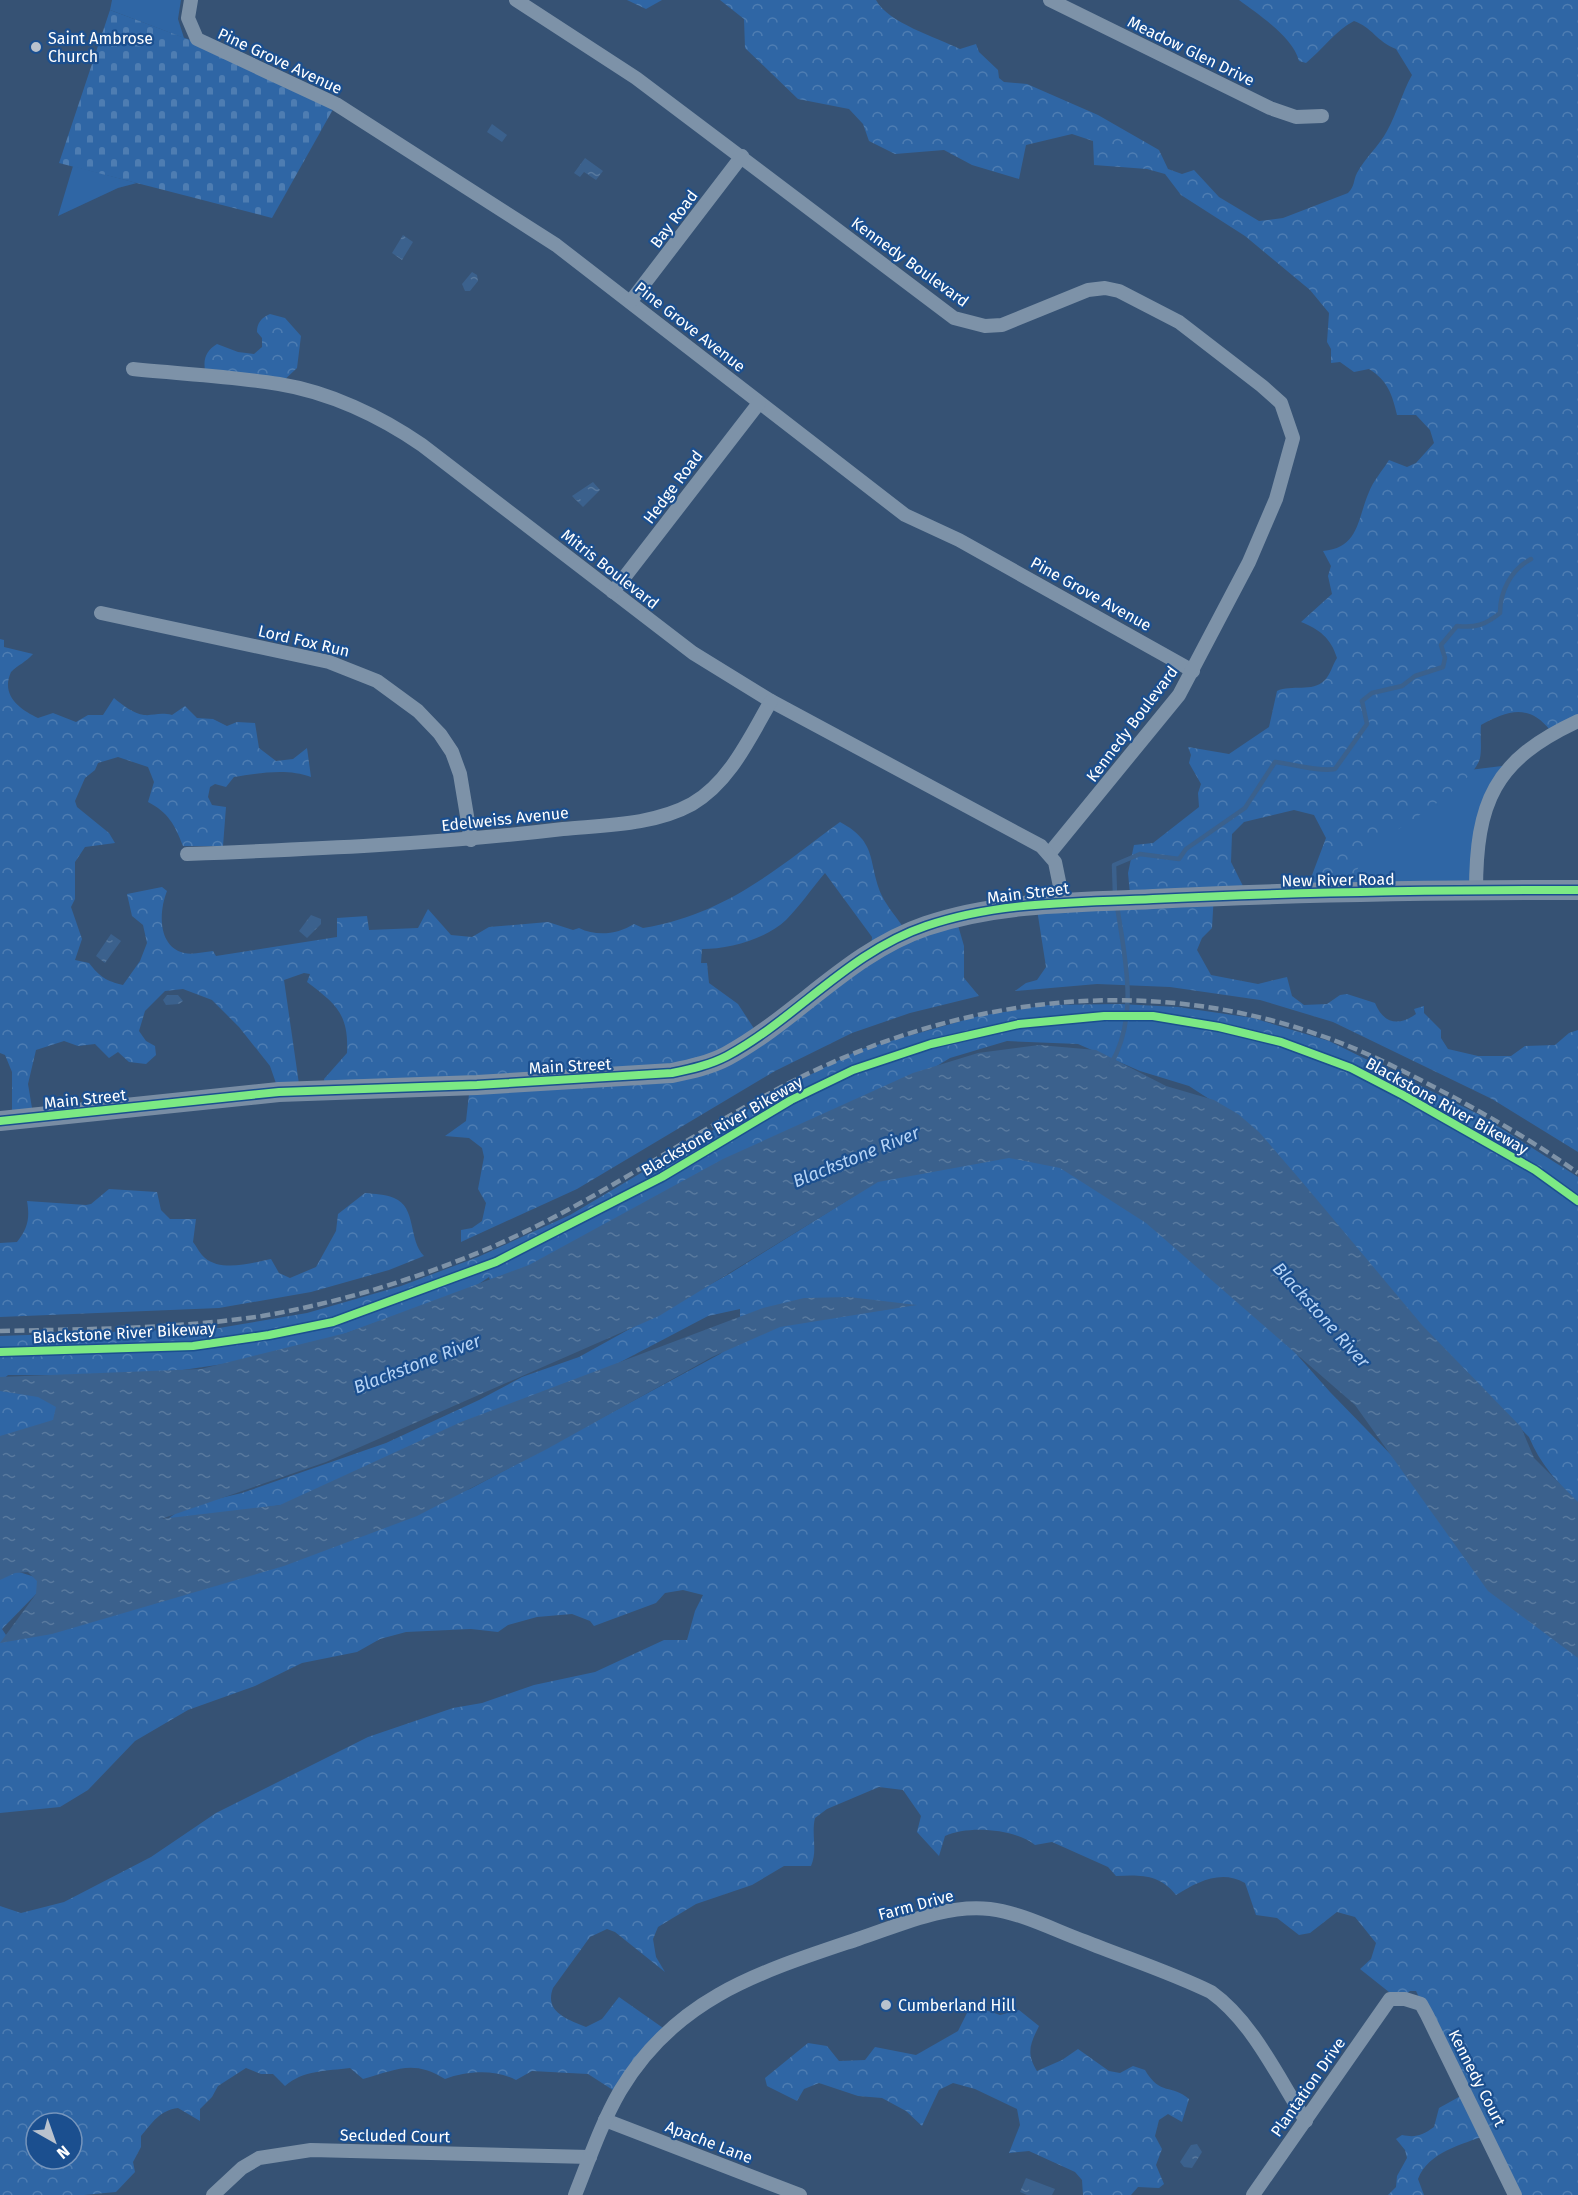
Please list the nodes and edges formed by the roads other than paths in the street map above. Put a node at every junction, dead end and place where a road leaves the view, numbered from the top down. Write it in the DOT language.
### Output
graph roads {
  1 [pos="191,0"];
  2 [pos="516,0"];
  3 [pos="1050,0"];
  4 [pos="1322,116"];
  5 [pos="742,156"];
  6 [pos="631,302"];
  7 [pos="133,369"];
  8 [pos="759,403"];
  9 [pos="613,592"];
  10 [pos="101,613"];
  11 [pos="1193,671"];
  12 [pos="771,701"];
  13 [pos="1578,721"];
  14 [pos="471,840"];
  15 [pos="187,854"];
  16 [pos="1050,854"];
  17 [pos="1578,890"];
  18 [pos="1476,892"];
  19 [pos="1098,900"];
  20 [pos="1063,901"];
  21 [pos="0,1121"];
  22 [pos="1390,1999"];
  23 [pos="605,2120"];
  24 [pos="1306,2121"];
  25 [pos="590,2157"];
  26 [pos="213,2195"];
  27 [pos="575,2195"];
  28 [pos="800,2195"];
  29 [pos="1254,2195"];
  30 [pos="1515,2195"];
  1 -- 6 [label="street, Pine Grove Avenue"];
  2 -- 5 [label="street, Kennedy Boulevard"];
  3 -- 4 [label="street, Meadow Glen Drive"];
  5 -- 6 [label="street, Bay Road"];
  5 -- 11 [label="street, Kennedy Boulevard"];
  6 -- 8 [label="street, Pine Grove Avenue"];
  7 -- 9 [label="street, Mitris Boulevard"];
  8 -- 9 [label="street, Hedge Road"];
  8 -- 11 [label="street, Pine Grove Avenue"];
  9 -- 12 [label="street, Mitris Boulevard"];
  10 -- 14 [label="street, Lord Fox Run"];
  11 -- 16 [label="street, Kennedy Boulevard"];
  12 -- 14 [label="street, Edelweiss Avenue"];
  12 -- 16 [label="street, Mitris Boulevard"];
  13 -- 18 [label="street"];
  14 -- 15 [label="street, Edelweiss Avenue"];
  16 -- 20 [label="street"];
  17 -- 18 [label="street, New River Road"];
  18 -- 19 [label="street, New River Road"];
  19 -- 20 [label="street, Main Street"];
  20 -- 21 [label="street, Main Street"];
  22 -- 24 [label="street, Plantation Drive"];
  22 -- 30 [label="street, Kennedy Court"];
  23 -- 24 [label="street, Farm Drive"];
  23 -- 25 [label="street, Farm Drive"];
  23 -- 28 [label="street, Apache Lane"];
  24 -- 29 [label="street, Plantation Drive"];
  25 -- 26 [label="street, Secluded Court"];
  25 -- 27 [label="street, Farm Drive"];
}
